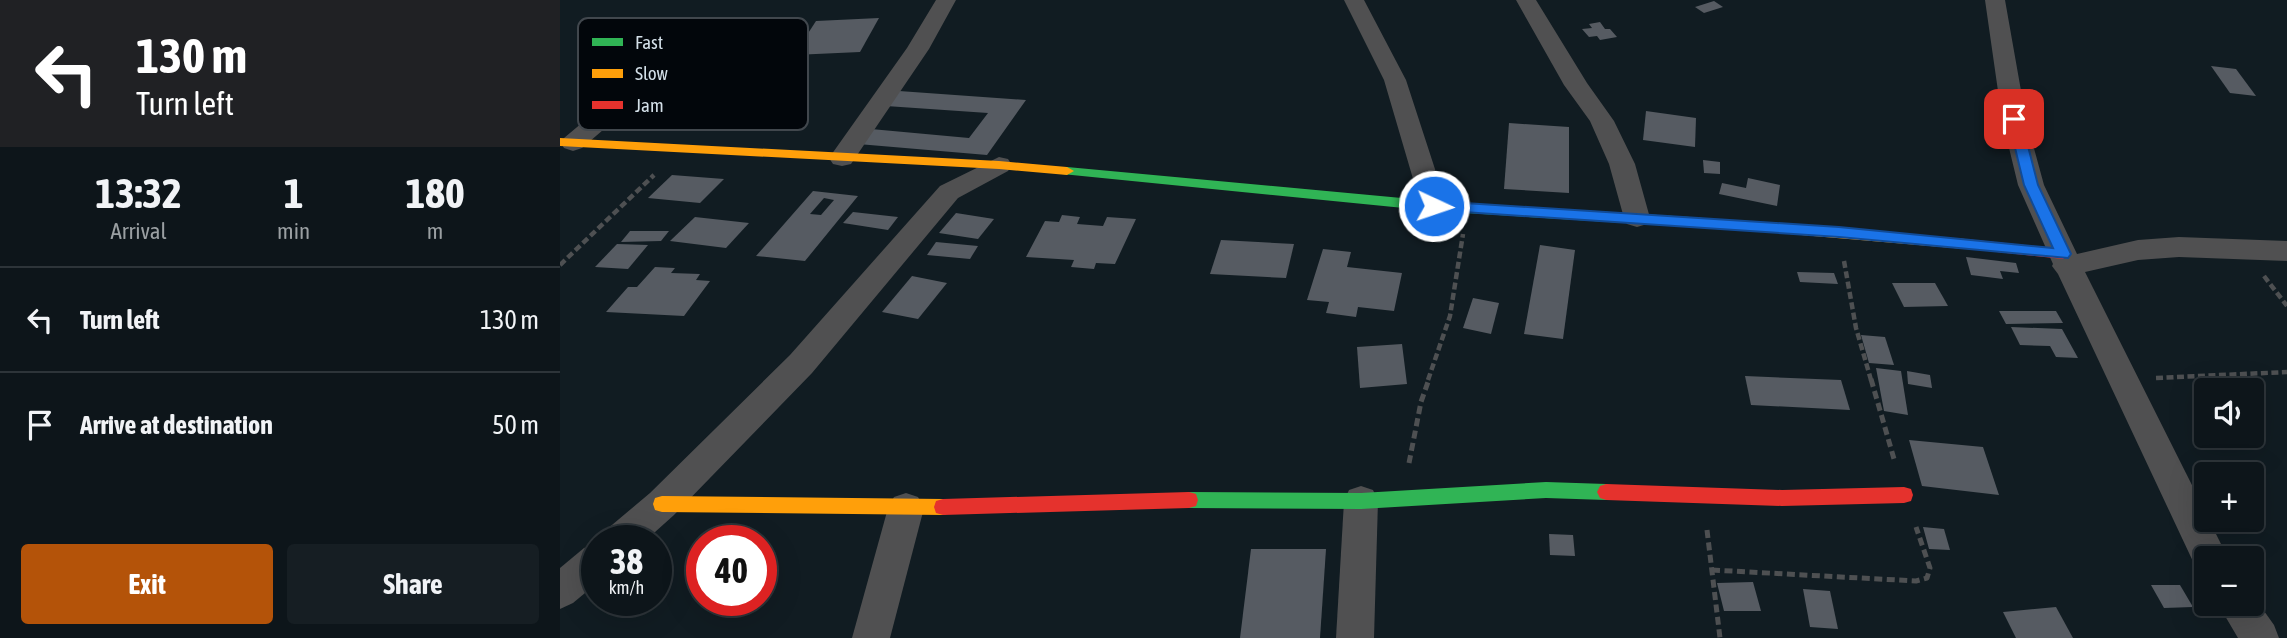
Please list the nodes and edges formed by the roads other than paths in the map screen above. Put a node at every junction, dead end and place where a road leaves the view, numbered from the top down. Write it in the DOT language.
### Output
graph roads {
  1 [pos="946,0"];
  2 [pos="1354,0"];
  3 [pos="1526,0"];
  4 [pos="1995,0"];
  5 [pos="583,130"];
  6 [pos="567,143"];
  7 [pos="842,158"];
  8 [pos="999,165"];
  9 [pos="1434,206"];
  10 [pos="1637,218"];
  11 [pos="2287,251"];
  12 [pos="2065,260"];
  13 [pos="1904,495"];
  14 [pos="1361,501"];
  15 [pos="662,505"];
  16 [pos="906,508"];
  17 [pos="638,525"];
  18 [pos="2204,546"];
  19 [pos="581,573"];
  20 [pos="560,591"];
  21 [pos="2245,616"];
  22 [pos="871,638"];
  23 [pos="1355,638"];
  24 [pos="2260,638"];
  1 -- 7 [label="street"];
  2 -- 9 [label="street"];
  3 -- 10 [label="street"];
  4 -- 12 [label="street"];
  5 -- 6 [label="street"];
  6 -- 7 [label="street"];
  7 -- 8 [label="street"];
  8 -- 9 [label="street"];
  8 -- 15 [label="street"];
  9 -- 10 [label="street"];
  10 -- 12 [label="street"];
  11 -- 12 [label="street"];
  12 -- 18 [label="street"];
  13 -- 14 [label="street"];
  14 -- 16 [label="street"];
  14 -- 23 [label="street"];
  15 -- 16 [label="street"];
  15 -- 17 [label="street"];
  16 -- 22 [label="street"];
  19 -- 20 [label="street"];
  21 -- 24 [label="street"];
}
